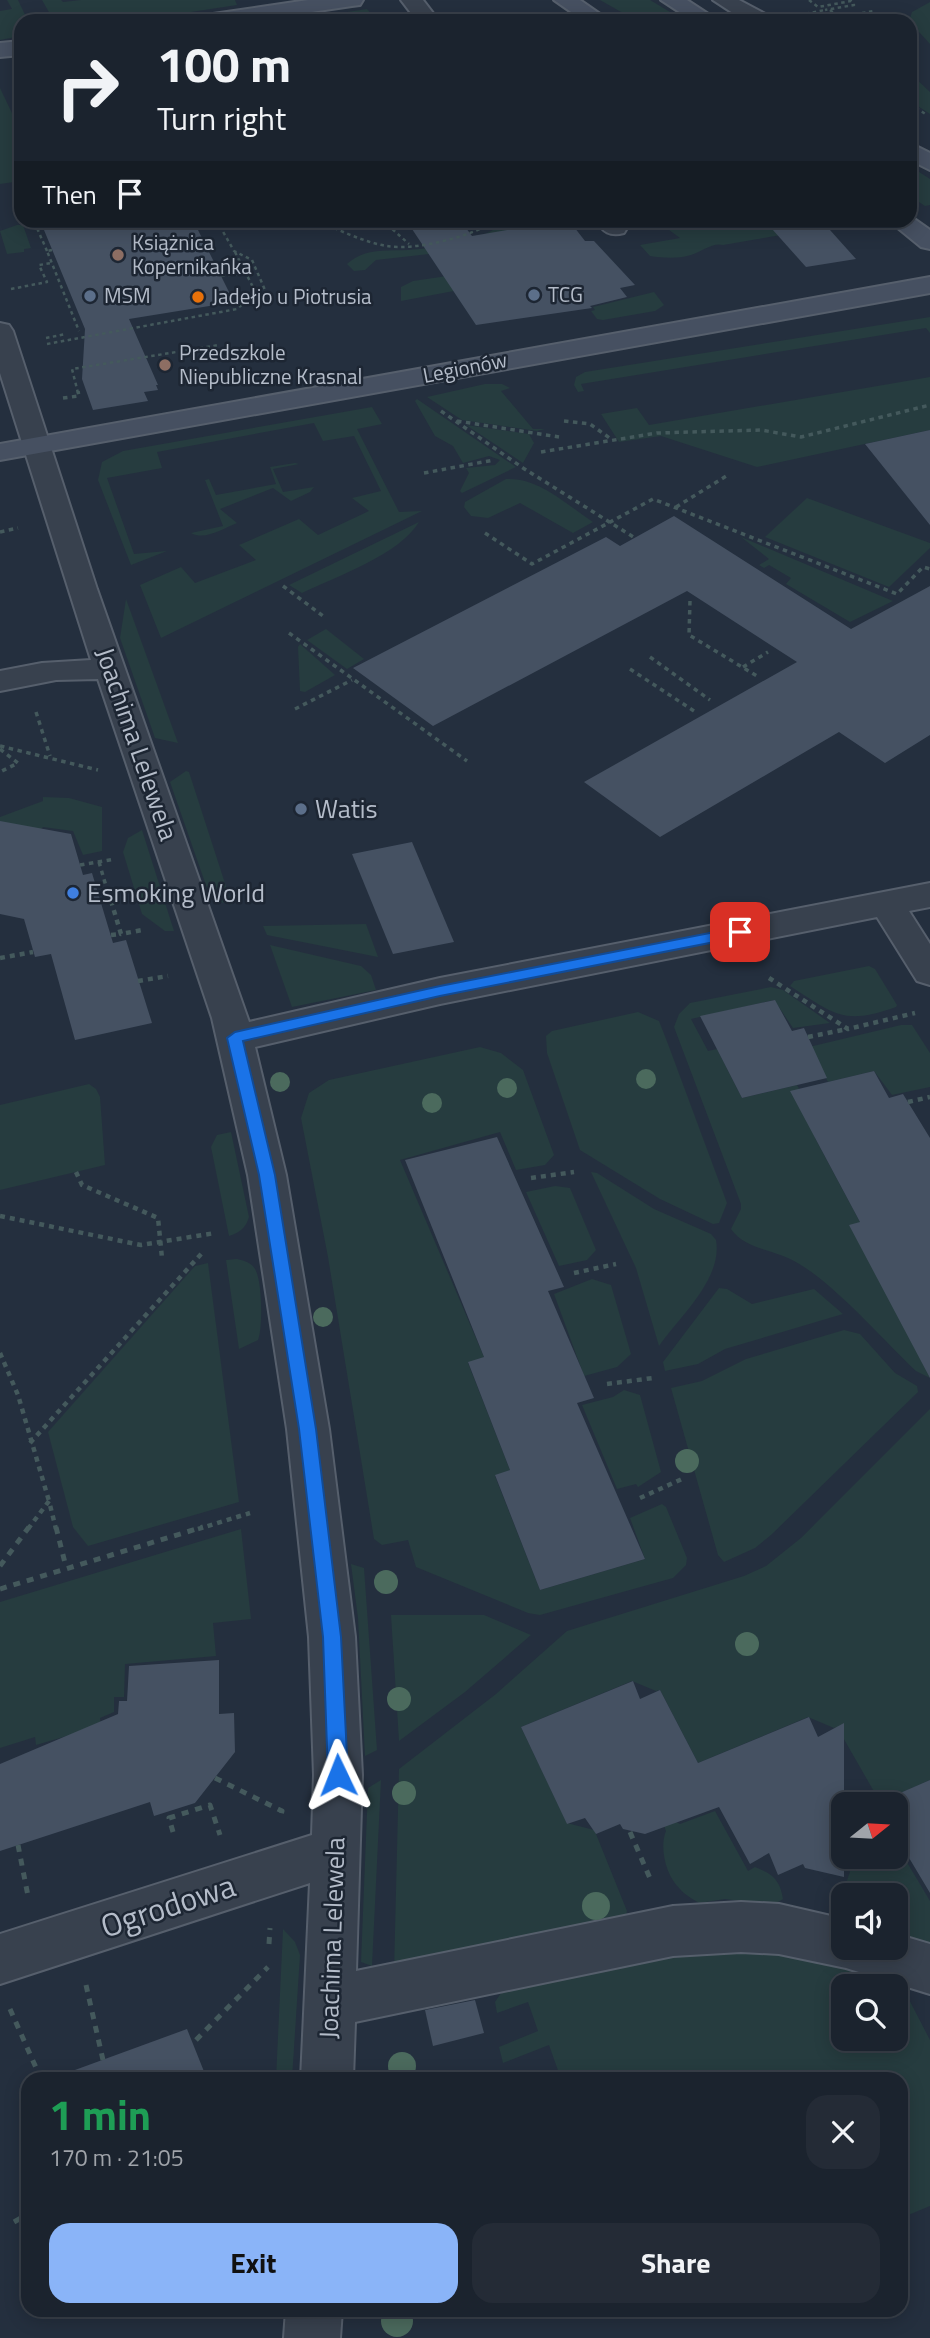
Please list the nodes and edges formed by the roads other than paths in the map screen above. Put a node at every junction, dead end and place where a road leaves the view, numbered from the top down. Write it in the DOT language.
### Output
graph roads {
  1 [pos="352,0"];
  2 [pos="412,0"];
  3 [pos="565,0"];
  4 [pos="672,0"];
  5 [pos="724,0"];
  6 [pos="255,14"];
  7 [pos="423,14"];
  8 [pos="588,14"];
  9 [pos="696,14"];
  10 [pos="749,14"];
  11 [pos="911,228"];
  12 [pos="930,242"];
  13 [pos="930,285"];
  14 [pos="0,331"];
  15 [pos="37,446"];
  16 [pos="0,452"];
  17 [pos="112,671"];
  18 [pos="0,681"];
  19 [pos="930,895"];
  20 [pos="886,903"];
  21 [pos="930,972"];
  22 [pos="235,1038"];
  23 [pos="336,1851"];
  24 [pos="831,1941"];
  25 [pos="0,1959"];
  26 [pos="899,1960"];
  27 [pos="930,1969"];
  28 [pos="331,2001"];
  29 [pos="327,2072"];
  30 [pos="314,2317"];
  31 [pos="312,2338"];
  1 -- 6 [label="street"];
  2 -- 7 [label="street"];
  3 -- 8 [label="street"];
  4 -- 9 [label="street"];
  5 -- 10 [label="street"];
  11 -- 12 [label="street"];
  13 -- 15 [label="street, Legionów"];
  14 -- 15 [label="street, Joachima Lelewela"];
  15 -- 16 [label="street, Legionów"];
  15 -- 17 [label="street, Joachima Lelewela"];
  17 -- 18 [label="street"];
  17 -- 22 [label="street, Joachima Lelewela"];
  19 -- 20 [label="street"];
  20 -- 21 [label="street"];
  20 -- 22 [label="street"];
  22 -- 23 [label="street, Joachima Lelewela"];
  23 -- 25 [label="street, Ogrodowa"];
  23 -- 28 [label="street, Joachima Lelewela"];
  24 -- 28 [label="street"];
  26 -- 27 [label="street"];
  28 -- 29 [label="street, Joachima Lelewela"];
  30 -- 31 [label="street"];
}
